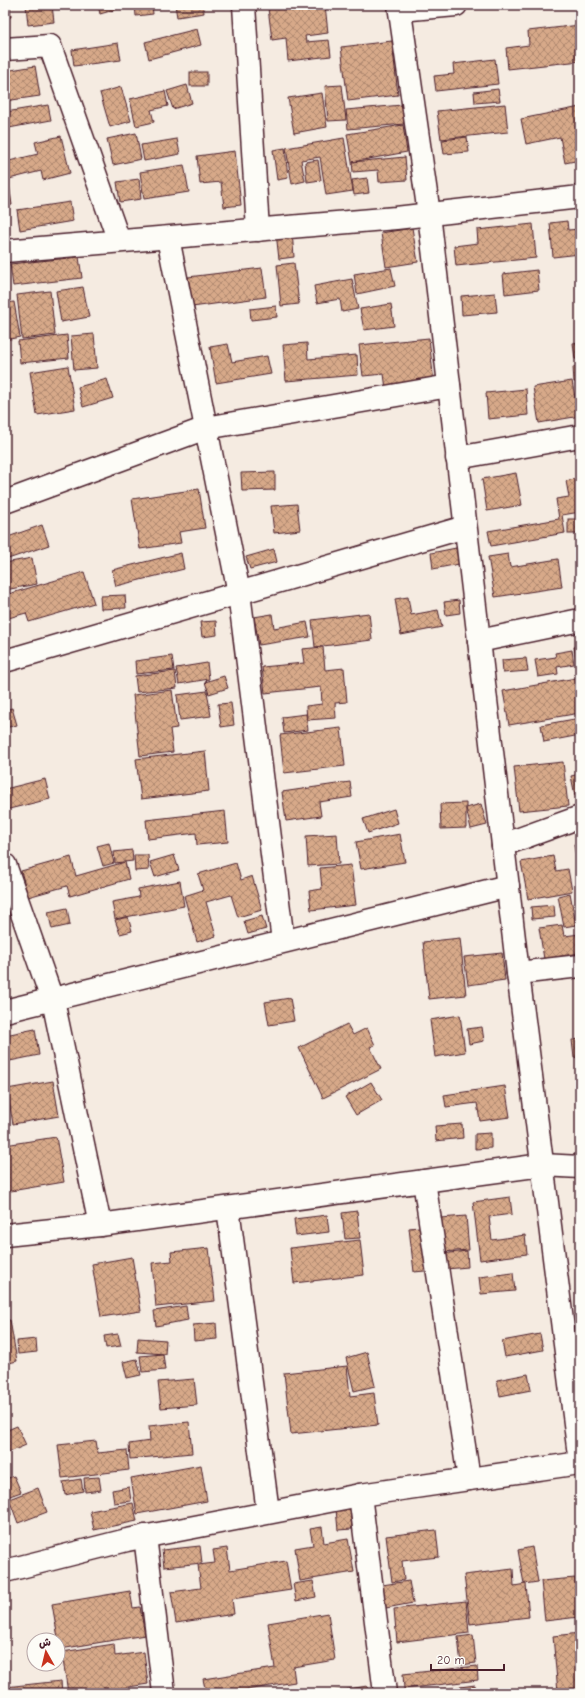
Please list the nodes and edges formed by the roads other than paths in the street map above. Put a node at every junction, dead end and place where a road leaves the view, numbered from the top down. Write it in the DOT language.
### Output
graph roads {
  1 [pos="244,5"];
  2 [pos="456,5"];
  3 [pos="400,7"];
  4 [pos="5,49"];
  5 [pos="580,197"];
  6 [pos="429,214"];
  7 [pos="258,230"];
  8 [pos="168,238"];
  9 [pos="119,242"];
  10 [pos="5,251"];
  11 [pos="449,386"];
  12 [pos="206,428"];
  13 [pos="580,436"];
  14 [pos="457,458"];
  15 [pos="5,502"];
  16 [pos="465,527"];
  17 [pos="239,593"];
  18 [pos="580,620"];
  19 [pos="479,641"];
  20 [pos="5,661"];
  21 [pos="580,817"];
  22 [pos="503,845"];
  23 [pos="5,865"];
  24 [pos="508,886"];
  25 [pos="283,941"];
  26 [pos="580,966"];
  27 [pos="518,973"];
  28 [pos="52,1000"];
  29 [pos="5,1010"];
  30 [pos="542,1166"];
  31 [pos="580,1167"];
  32 [pos="424,1181"];
  33 [pos="228,1208"];
  34 [pos="100,1225"];
  35 [pos="5,1235"];
  36 [pos="580,1463"];
  37 [pos="469,1479"];
  38 [pos="360,1495"];
  39 [pos="268,1512"];
  40 [pos="145,1536"];
  41 [pos="5,1571"];
  42 [pos="164,1693"];
  43 [pos="385,1693"];
  1 -- 7 [label="street"];
  2 -- 3 [label="street"];
  3 -- 6 [label="street"];
  4 -- 9 [label="street"];
  5 -- 6 [label="street"];
  6 -- 7 [label="street"];
  6 -- 11 [label="street"];
  7 -- 8 [label="street"];
  8 -- 9 [label="street"];
  8 -- 12 [label="street"];
  9 -- 10 [label="street"];
  11 -- 12 [label="street"];
  11 -- 14 [label="street"];
  12 -- 15 [label="street"];
  12 -- 17 [label="street"];
  13 -- 14 [label="street"];
  14 -- 16 [label="street"];
  16 -- 17 [label="street"];
  16 -- 19 [label="street"];
  17 -- 20 [label="street"];
  17 -- 25 [label="street"];
  18 -- 19 [label="street"];
  19 -- 22 [label="street"];
  21 -- 22 [label="street"];
  22 -- 24 [label="street"];
  23 -- 28 [label="street"];
  24 -- 25 [label="street"];
  24 -- 27 [label="street"];
  25 -- 28 [label="street"];
  26 -- 27 [label="street"];
  27 -- 30 [label="street"];
  28 -- 29 [label="street"];
  28 -- 34 [label="street"];
  30 -- 31 [label="street"];
  30 -- 32 [label="street"];
  30 -- 36 [label="street"];
  32 -- 33 [label="street"];
  32 -- 37 [label="street"];
  33 -- 34 [label="street"];
  33 -- 39 [label="street"];
  34 -- 35 [label="street"];
  36 -- 37 [label="street"];
  37 -- 38 [label="street"];
  38 -- 39 [label="street"];
  38 -- 43 [label="street"];
  39 -- 40 [label="street"];
  40 -- 41 [label="street"];
  40 -- 42 [label="street"];
}
